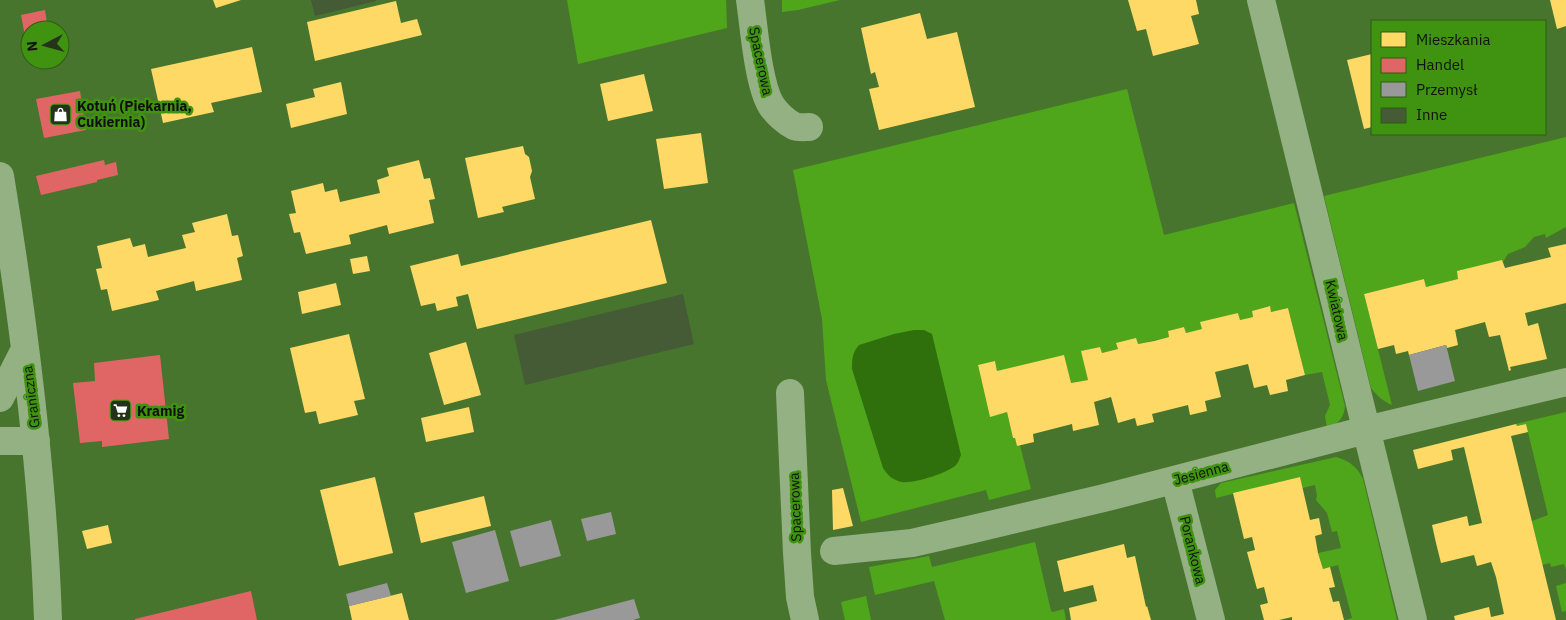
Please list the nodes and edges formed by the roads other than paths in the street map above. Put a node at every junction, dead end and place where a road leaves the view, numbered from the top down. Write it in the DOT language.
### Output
graph roads {
  1 [pos="750,0"];
  2 [pos="1261,0"];
  3 [pos="810,127"];
  4 [pos="0,176"];
  5 [pos="25,349"];
  6 [pos="1566,382"];
  7 [pos="790,393"];
  8 [pos="0,398"];
  9 [pos="1366,430"];
  10 [pos="0,441"];
  11 [pos="36,441"];
  12 [pos="1176,480"];
  13 [pos="834,551"];
  14 [pos="48,620"];
  15 [pos="805,620"];
  16 [pos="1211,620"];
  17 [pos="1413,620"];
  1 -- 3 [label="street, Spacerowa"];
  2 -- 9 [label="street, Kwiatowa"];
  4 -- 5 [label="street, Graniczna"];
  5 -- 8 [label="street"];
  5 -- 11 [label="street, Graniczna"];
  6 -- 9 [label="street, Jesienna"];
  7 -- 15 [label="street, Spacerowa"];
  9 -- 12 [label="street, Jesienna"];
  9 -- 17 [label="street, Kwiatowa"];
  10 -- 11 [label="street"];
  11 -- 14 [label="street, Graniczna"];
  12 -- 13 [label="street, Jesienna"];
  12 -- 16 [label="street, Porankowa"];
}
